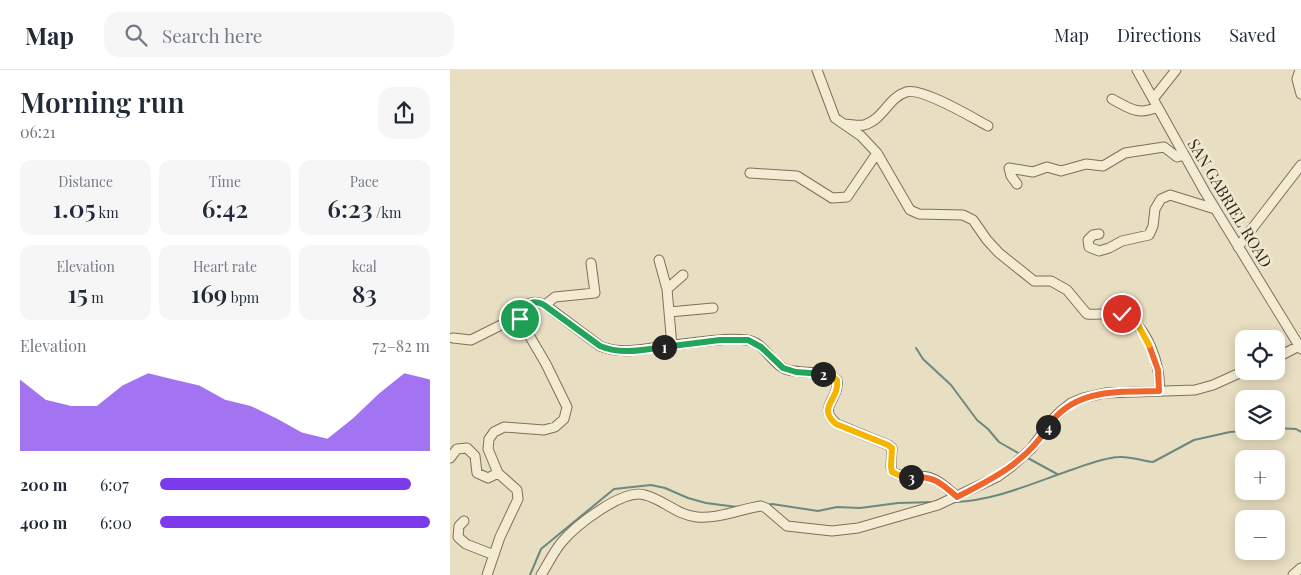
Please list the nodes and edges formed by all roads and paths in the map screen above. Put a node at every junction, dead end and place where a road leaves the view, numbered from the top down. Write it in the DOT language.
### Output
graph roads {
  1 [pos="817,70"];
  2 [pos="1137,70"];
  3 [pos="1176,70"];
  4 [pos="1300,70"];
  5 [pos="1301,94"];
  6 [pos="1112,99"];
  7 [pos="1155,103"];
  8 [pos="844,124"];
  9 [pos="988,126"];
  10 [pos="877,153"];
  11 [pos="1184,156"];
  12 [pos="1301,165"];
  13 [pos="750,173"];
  14 [pos="1017,184"];
  15 [pos="1215,209"];
  16 [pos="1099,234"];
  17 [pos="1238,247"];
  18 [pos="659,260"];
  19 [pos="591,263"];
  20 [pos="683,275"];
  21 [pos="667,289"];
  22 [pos="544,305"];
  23 [pos="713,308"];
  24 [pos="669,312"];
  25 [pos="520,319"];
  26 [pos="453,338"];
  27 [pos="1299,345"];
  28 [pos="672,346"];
  29 [pos="1285,353"];
  30 [pos="1235,375"];
  31 [pos="1159,391"];
  32 [pos="450,458"];
  33 [pos="498,473"];
  34 [pos="957,497"];
  35 [pos="464,520"];
  36 [pos="494,555"];
  37 [pos="1301,568"];
  38 [pos="487,575"];
  39 [pos="541,575"];
  40 [pos="1293,575"];
  1 -- 8 [label="street"];
  2 -- 7 [label="street, SAN GABRIEL ROAD"];
  3 -- 7 [label="street"];
  4 -- 5 [label="street"];
  6 -- 7 [label="street"];
  7 -- 11 [label="street, SAN GABRIEL ROAD"];
  8 -- 9 [label="street"];
  8 -- 10 [label="street"];
  10 -- 13 [label="street"];
  10 -- 31 [label="street"];
  11 -- 14 [label="street"];
  11 -- 15 [label="street, SAN GABRIEL ROAD"];
  12 -- 17 [label="street"];
  15 -- 16 [label="street"];
  15 -- 17 [label="street, SAN GABRIEL ROAD"];
  17 -- 27 [label="street, SAN GABRIEL ROAD"];
  18 -- 21 [label="street"];
  19 -- 22 [label="street"];
  20 -- 21 [label="street"];
  21 -- 24 [label="street"];
  22 -- 25 [label="street"];
  22 -- 28 [label="street"];
  23 -- 24 [label="street"];
  24 -- 28 [label="street"];
  25 -- 26 [label="street"];
  25 -- 33 [label="street"];
  27 -- 29 [label="street"];
  28 -- 34 [label="street"];
  30 -- 31 [label="street"];
  31 -- 34 [label="street"];
  32 -- 33 [label="street"];
  33 -- 36 [label="street"];
  34 -- 39 [label="street"];
  35 -- 36 [label="street"];
  36 -- 38 [label="street"];
  37 -- 40 [label="street"];
}
